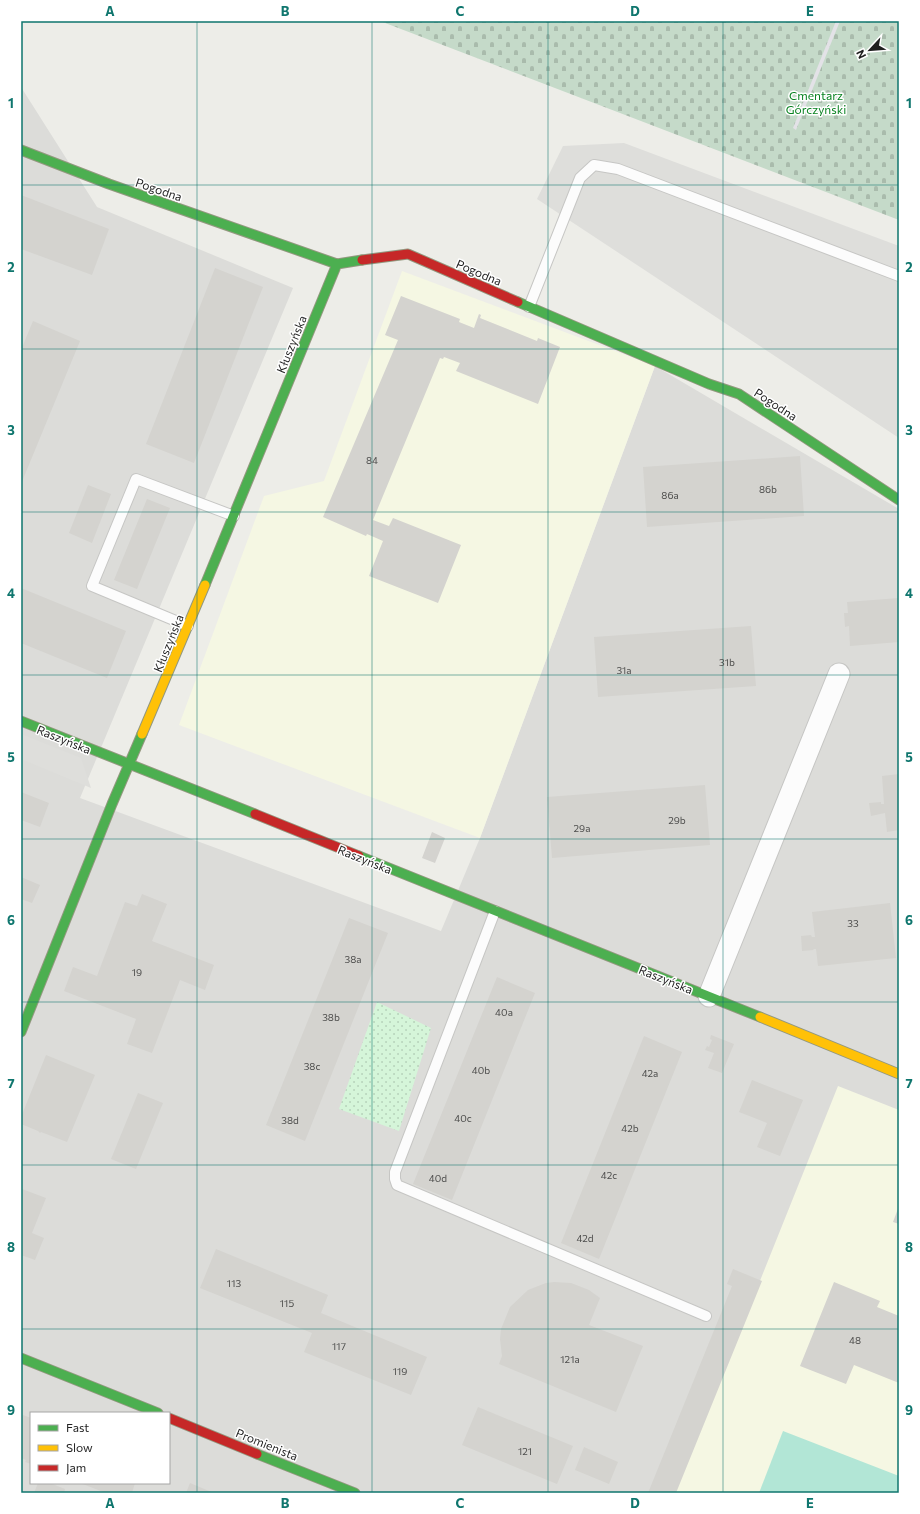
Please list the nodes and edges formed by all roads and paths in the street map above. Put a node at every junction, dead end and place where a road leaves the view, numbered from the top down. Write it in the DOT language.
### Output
graph roads {
  1 [pos="21,150"];
  2 [pos="337,264"];
  3 [pos="899,276"];
  4 [pos="529,307"];
  5 [pos="899,500"];
  6 [pos="234,516"];
  7 [pos="188,626"];
  8 [pos="839,674"];
  9 [pos="21,722"];
  10 [pos="128,764"];
  11 [pos="495,911"];
  12 [pos="709,996"];
  13 [pos="21,1032"];
  14 [pos="899,1074"];
  15 [pos="706,1316"];
  16 [pos="21,1358"];
  17 [pos="156,1412"];
  18 [pos="170,1418"];
  19 [pos="355,1493"];
  1 -- 2 [label="street, Pogodna"];
  2 -- 4 [label="street, Pogodna"];
  2 -- 6 [label="street, Kłuszyńska"];
  3 -- 4 [label="lane"];
  4 -- 5 [label="street, Pogodna"];
  6 -- 7 [label="street, Kłuszyńska"];
  6 -- 7 [label="lane"];
  7 -- 10 [label="street, Kłuszyńska"];
  8 -- 12 [label="street"];
  9 -- 10 [label="street, Raszyńska"];
  10 -- 11 [label="street, Raszyńska"];
  10 -- 13 [label="street, Kłuszyńska"];
  11 -- 12 [label="street, Raszyńska"];
  11 -- 15 [label="lane"];
  12 -- 14 [label="street, Raszyńska"];
  16 -- 17 [label="street"];
  18 -- 19 [label="street, Promienista"];
}
